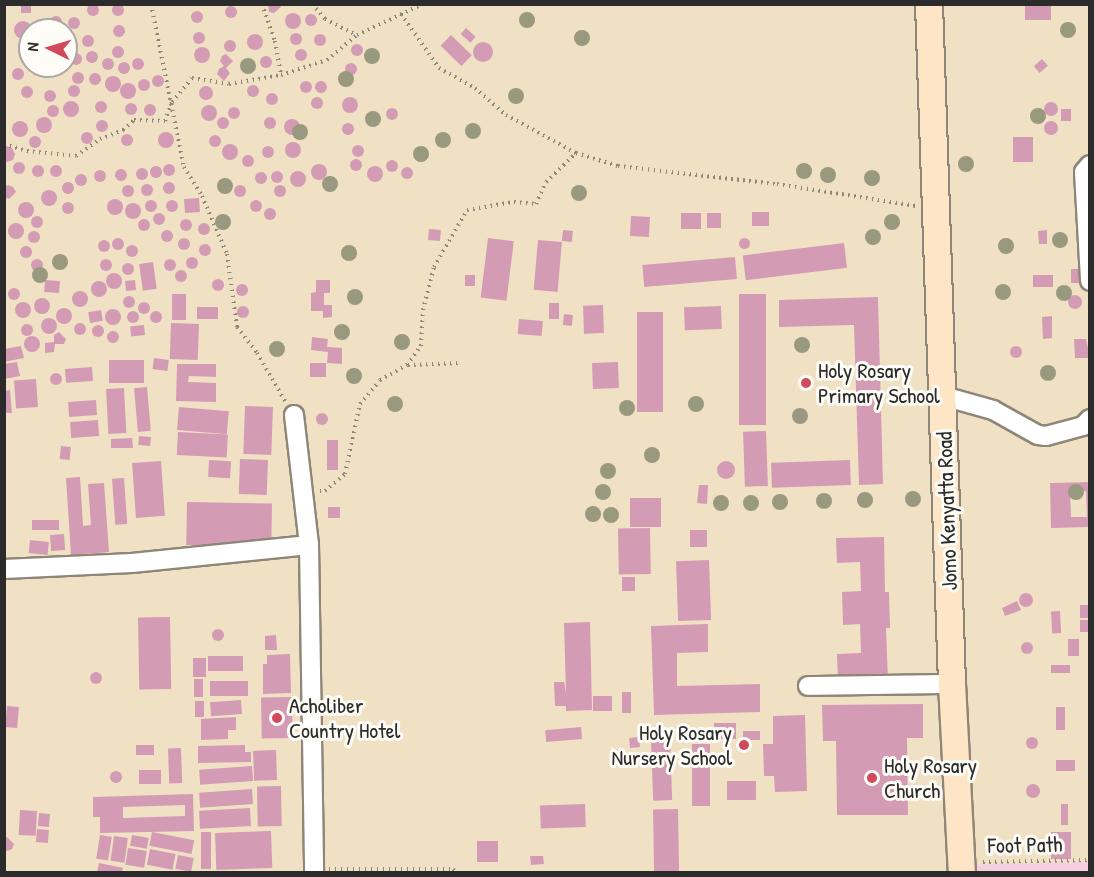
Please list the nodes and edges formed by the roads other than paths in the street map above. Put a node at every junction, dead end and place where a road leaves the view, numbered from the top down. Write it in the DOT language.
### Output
graph roads {
  1 [pos="929,4"];
  2 [pos="1089,165"];
  3 [pos="1089,281"];
  4 [pos="943,396"];
  5 [pos="294,415"];
  6 [pos="1089,418"];
  7 [pos="309,545"];
  8 [pos="4,569"];
  9 [pos="952,684"];
  10 [pos="808,686"];
  11 [pos="962,868"];
  12 [pos="314,871"];
  1 -- 4 [label="main road, Jomo Kenyatta Road"];
  2 -- 3 [label="street"];
  4 -- 6 [label="street"];
  4 -- 9 [label="main road, Jomo Kenyatta Road"];
  5 -- 7 [label="street"];
  7 -- 8 [label="street"];
  7 -- 12 [label="street"];
  9 -- 10 [label="street"];
  9 -- 11 [label="main road, Jomo Kenyatta Road"];
}
